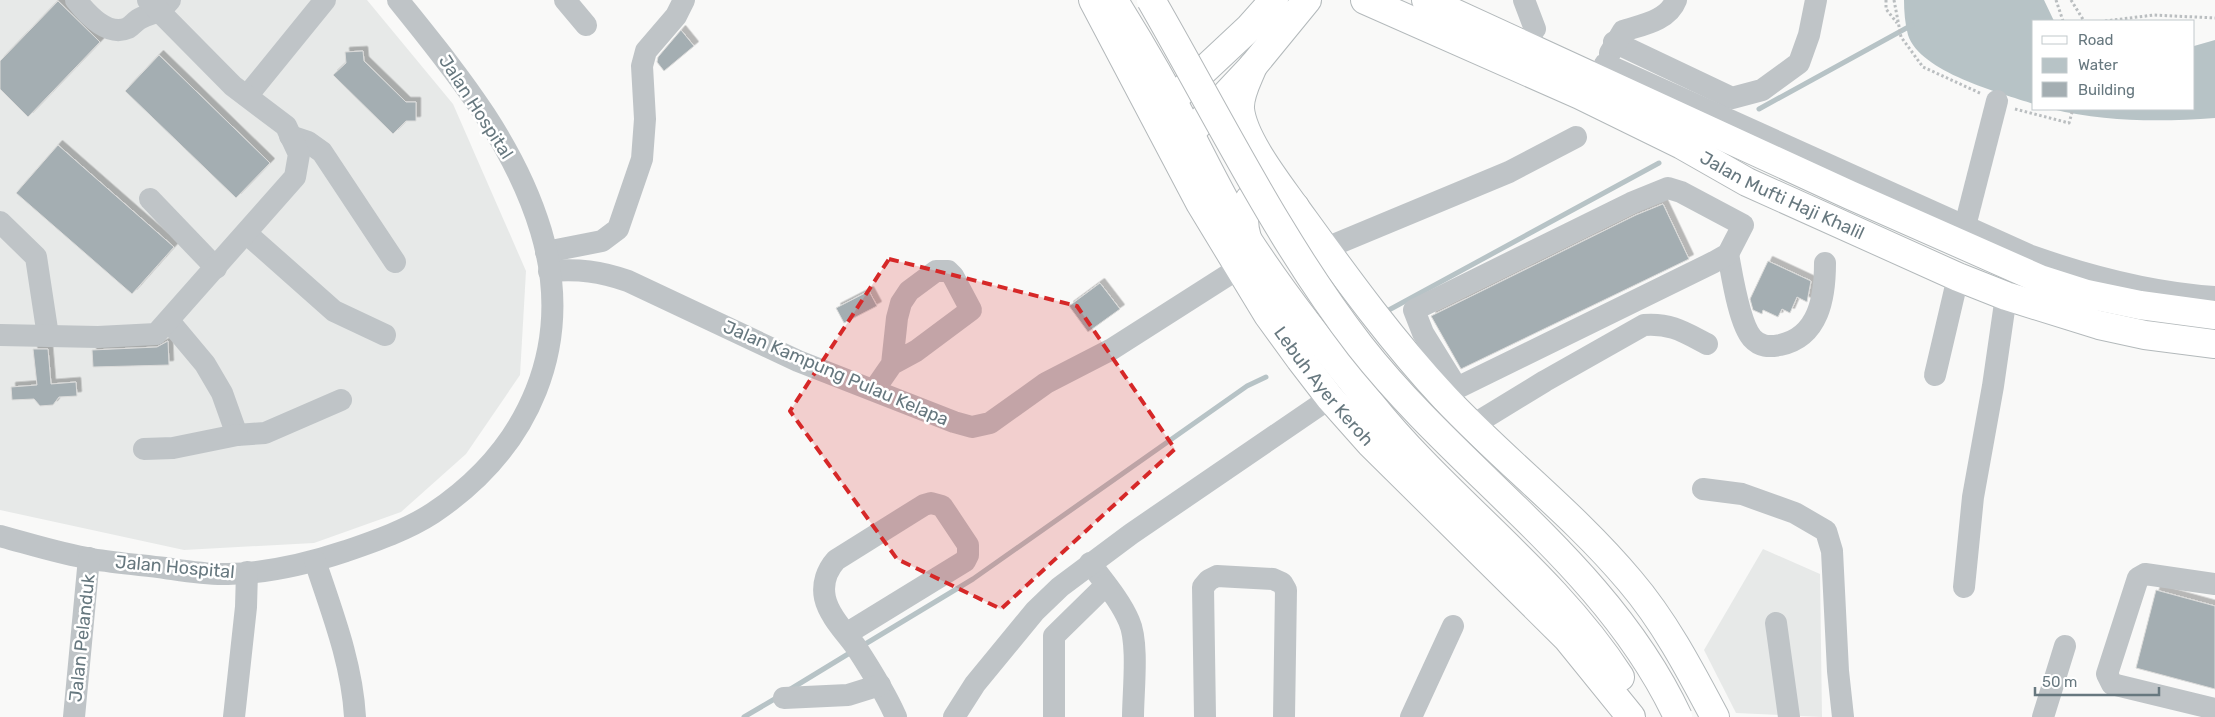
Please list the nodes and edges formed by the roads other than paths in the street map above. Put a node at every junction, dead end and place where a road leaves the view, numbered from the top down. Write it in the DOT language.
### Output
graph roads {
  1 [pos="76,0"];
  2 [pos="325,0"];
  3 [pos="398,0"];
  4 [pos="565,0"];
  5 [pos="684,0"];
  6 [pos="1093,0"];
  7 [pos="1113,0"];
  8 [pos="1152,0"];
  9 [pos="1274,0"];
  10 [pos="1308,0"];
  11 [pos="1365,0"];
  12 [pos="1426,0"];
  13 [pos="1471,0"];
  14 [pos="1524,0"];
  15 [pos="1676,0"];
  16 [pos="1816,0"];
  17 [pos="159,4"];
  18 [pos="586,25"];
  19 [pos="1535,29"];
  20 [pos="1614,42"];
  21 [pos="1253,66"];
  22 [pos="1602,72"];
  23 [pos="247,96"];
  24 [pos="1172,100"];
  25 [pos="1997,101"];
  26 [pos="1190,134"];
  27 [pos="290,136"];
  28 [pos="1576,137"];
  29 [pos="150,198"];
  30 [pos="1295,207"];
  31 [pos="0,222"];
  32 [pos="1965,226"];
  33 [pos="246,233"];
  34 [pos="1247,239"];
  35 [pos="1324,249"];
  36 [pos="1728,254"];
  37 [pos="395,262"];
  38 [pos="548,262"];
  39 [pos="1825,263"];
  40 [pos="216,268"];
  41 [pos="1239,268"];
  42 [pos="1958,277"];
  43 [pos="2006,296"];
  44 [pos="2215,297"];
  45 [pos="2215,315"];
  46 [pos="169,321"];
  47 [pos="385,334"];
  48 [pos="0,335"];
  49 [pos="48,336"];
  50 [pos="1707,344"];
  51 [pos="2215,344"];
  52 [pos="892,364"];
  53 [pos="1935,375"];
  54 [pos="874,390"];
  55 [pos="1451,393"];
  56 [pos="1330,398"];
  57 [pos="341,400"];
  58 [pos="1473,426"];
  59 [pos="237,435"];
  60 [pos="144,449"];
  61 [pos="1703,489"];
  62 [pos="0,536"];
  63 [pos="90,558"];
  64 [pos="315,561"];
  65 [pos="1090,563"];
  66 [pos="247,572"];
  67 [pos="2215,584"];
  68 [pos="1106,585"];
  69 [pos="1964,586"];
  70 [pos="1776,623"];
  71 [pos="1453,626"];
  72 [pos="853,643"];
  73 [pos="2066,646"];
  74 [pos="880,685"];
  75 [pos="784,698"];
  76 [pos="2215,709"];
  77 [pos="74,717"];
  78 [pos="234,717"];
  79 [pos="355,717"];
  80 [pos="896,717"];
  81 [pos="954,717"];
  82 [pos="1054,717"];
  83 [pos="1133,717"];
  84 [pos="1205,717"];
  85 [pos="1284,717"];
  86 [pos="1411,717"];
  87 [pos="1631,717"];
  88 [pos="1643,717"];
  89 [pos="1678,717"];
  90 [pos="1715,717"];
  91 [pos="1788,717"];
  92 [pos="1843,717"];
  93 [pos="2043,717"];
  1 -- 17 [label="street"];
  2 -- 23 [label="street"];
  3 -- 38 [label="street, Jalan Hospital"];
  4 -- 18 [label="street"];
  5 -- 38 [label="street"];
  6 -- 41 [label="main road, Lebuh Ayer Keroh"];
  7 -- 24 [label="main road"];
  8 -- 89 [label="main road, bridge"];
  9 -- 24 [label="main road"];
  10 -- 21 [label="main road"];
  11 -- 42 [label="main road, Jalan Mufti Haji Khalil"];
  12 -- 22 [label="main road"];
  13 -- 19 [label="main road, Jalan Mufti Haji Khalil"];
  14 -- 19 [label="street"];
  15 -- 20 [label="street"];
  16 -- 20 [label="street"];
  17 -- 23 [label="street"];
  19 -- 22 [label="main road, Jalan Mufti Haji Khalil"];
  20 -- 22 [label="street"];
  21 -- 26 [label="main road"];
  21 -- 30 [label="main road"];
  22 -- 32 [label="street"];
  22 -- 45 [label="main road, Jalan Mufti Haji Khalil"];
  23 -- 27 [label="street"];
  24 -- 26 [label="main road"];
  25 -- 32 [label="street"];
  26 -- 34 [label="main road"];
  27 -- 33 [label="street"];
  27 -- 37 [label="street"];
  28 -- 35 [label="street"];
  29 -- 40 [label="street"];
  30 -- 34 [label="main road"];
  30 -- 35 [label="main road"];
  31 -- 49 [label="street"];
  32 -- 44 [label="street"];
  33 -- 40 [label="street"];
  33 -- 47 [label="street"];
  34 -- 88 [label="main road"];
  35 -- 55 [label="main road"];
  36 -- 39 [label="street"];
  36 -- 55 [label="street"];
  36 -- 55 [label="street"];
  38 -- 54 [label="street, Jalan Kampung Pulau Kelapa"];
  38 -- 64 [label="street, Jalan Hospital"];
  40 -- 46 [label="street"];
  41 -- 54 [label="street, Jalan Kampung Pulau Kelapa"];
  41 -- 56 [label="main road, Lebuh Ayer Keroh"];
  42 -- 43 [label="main road, Jalan Mufti Haji Khalil"];
  42 -- 53 [label="street"];
  43 -- 51 [label="main road, Jalan Mufti Haji Khalil"];
  43 -- 69 [label="street"];
  46 -- 49 [label="street"];
  46 -- 59 [label="street"];
  48 -- 49 [label="street"];
  50 -- 58 [label="street"];
  52 -- 54 [label="street"];
  55 -- 58 [label="main road"];
  56 -- 65 [label="street"];
  56 -- 87 [label="main road, Lebuh Ayer Keroh"];
  57 -- 59 [label="street"];
  58 -- 90 [label="main road"];
  59 -- 60 [label="street"];
  61 -- 92 [label="street"];
  62 -- 63 [label="street, Jalan Hospital"];
  63 -- 66 [label="street, Jalan Hospital"];
  63 -- 77 [label="street, Jalan Pelanduk"];
  64 -- 66 [label="street, Jalan Hospital"];
  64 -- 79 [label="street"];
  65 -- 68 [label="street"];
  65 -- 81 [label="street"];
  66 -- 78 [label="street"];
  67 -- 76 [label="street"];
  68 -- 82 [label="street"];
  68 -- 83 [label="street"];
  70 -- 91 [label="street"];
  71 -- 86 [label="street"];
  72 -- 72 [label="street"];
  72 -- 74 [label="street"];
  73 -- 93 [label="street"];
  74 -- 75 [label="street"];
  74 -- 80 [label="street"];
  84 -- 85 [label="street"];
}
